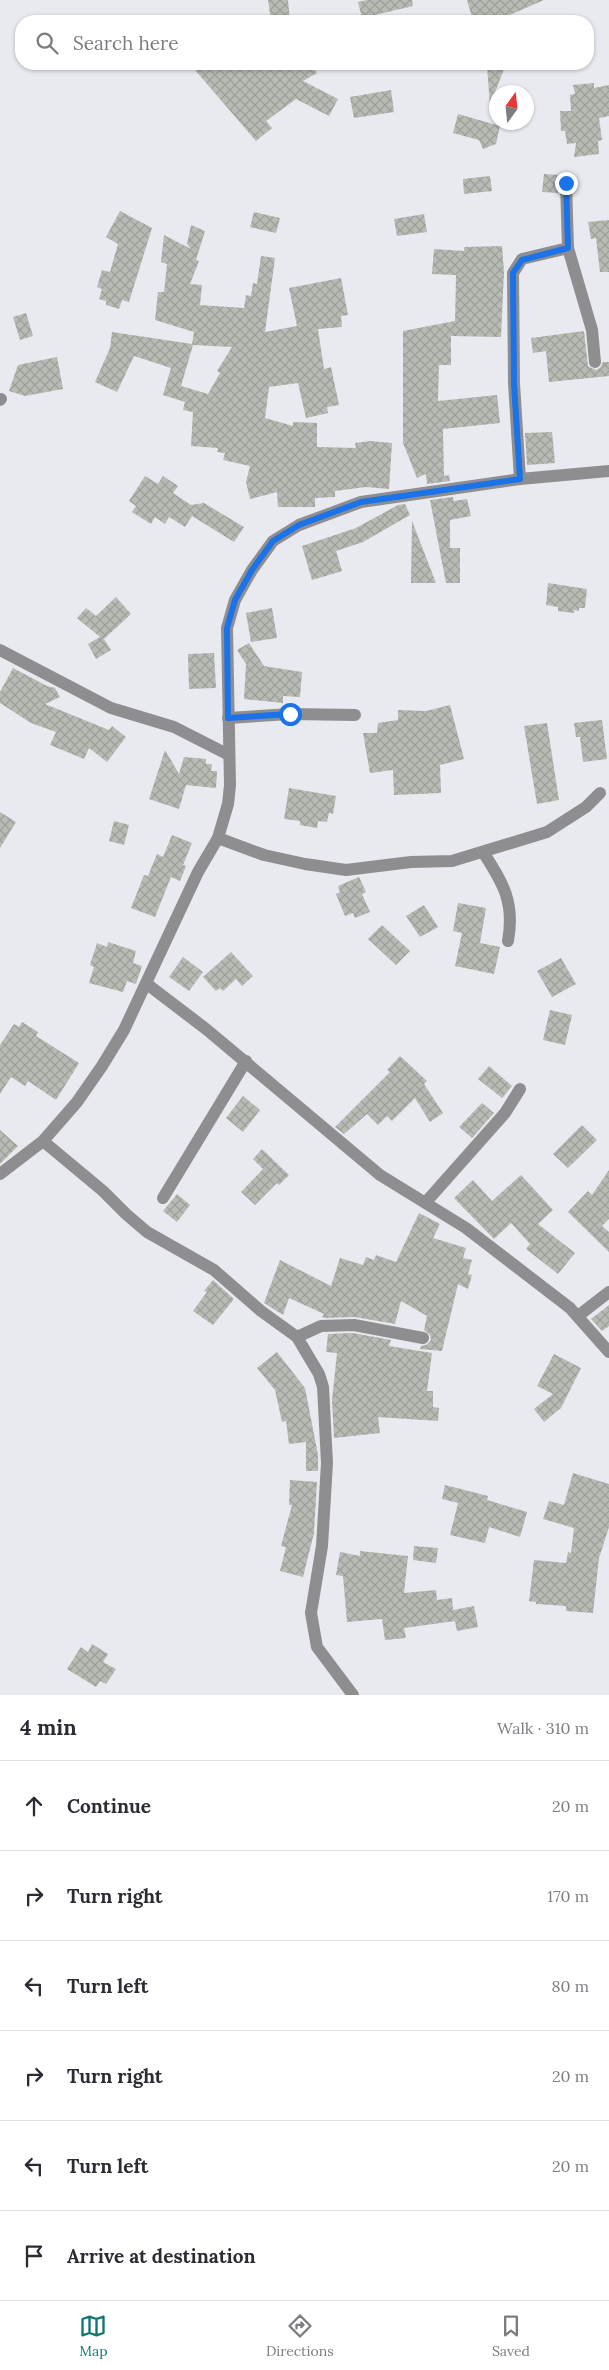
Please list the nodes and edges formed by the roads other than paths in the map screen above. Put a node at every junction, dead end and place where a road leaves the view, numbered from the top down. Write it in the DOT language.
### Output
graph roads {
  1 [pos="566,183"];
  2 [pos="568,248"];
  3 [pos="595,362"];
  4 [pos="609,471"];
  5 [pos="520,479"];
  6 [pos="0,650"];
  7 [pos="355,716"];
  8 [pos="228,718"];
  9 [pos="229,755"];
  10 [pos="600,793"];
  11 [pos="218,838"];
  12 [pos="483,852"];
  13 [pos="508,941"];
  14 [pos="147,984"];
  15 [pos="246,1061"];
  16 [pos="520,1089"];
  17 [pos="43,1141"];
  18 [pos="0,1174"];
  19 [pos="163,1198"];
  20 [pos="426,1202"];
  21 [pos="609,1292"];
  22 [pos="578,1316"];
  23 [pos="297,1337"];
  24 [pos="423,1338"];
  25 [pos="609,1352"];
  26 [pos="353,1695"];
  1 -- 2 [label="street"];
  2 -- 3 [label="street"];
  2 -- 5 [label="street"];
  4 -- 5 [label="street"];
  5 -- 8 [label="street"];
  6 -- 9 [label="street"];
  7 -- 8 [label="street"];
  8 -- 9 [label="street"];
  9 -- 11 [label="street"];
  10 -- 12 [label="street"];
  11 -- 12 [label="street"];
  11 -- 14 [label="street"];
  12 -- 13 [label="street"];
  14 -- 15 [label="street"];
  14 -- 17 [label="street"];
  15 -- 19 [label="street"];
  15 -- 20 [label="street"];
  16 -- 20 [label="street"];
  17 -- 18 [label="street"];
  17 -- 23 [label="street"];
  20 -- 22 [label="street"];
  21 -- 22 [label="street"];
  22 -- 25 [label="street"];
  23 -- 24 [label="street"];
  23 -- 26 [label="street"];
}
